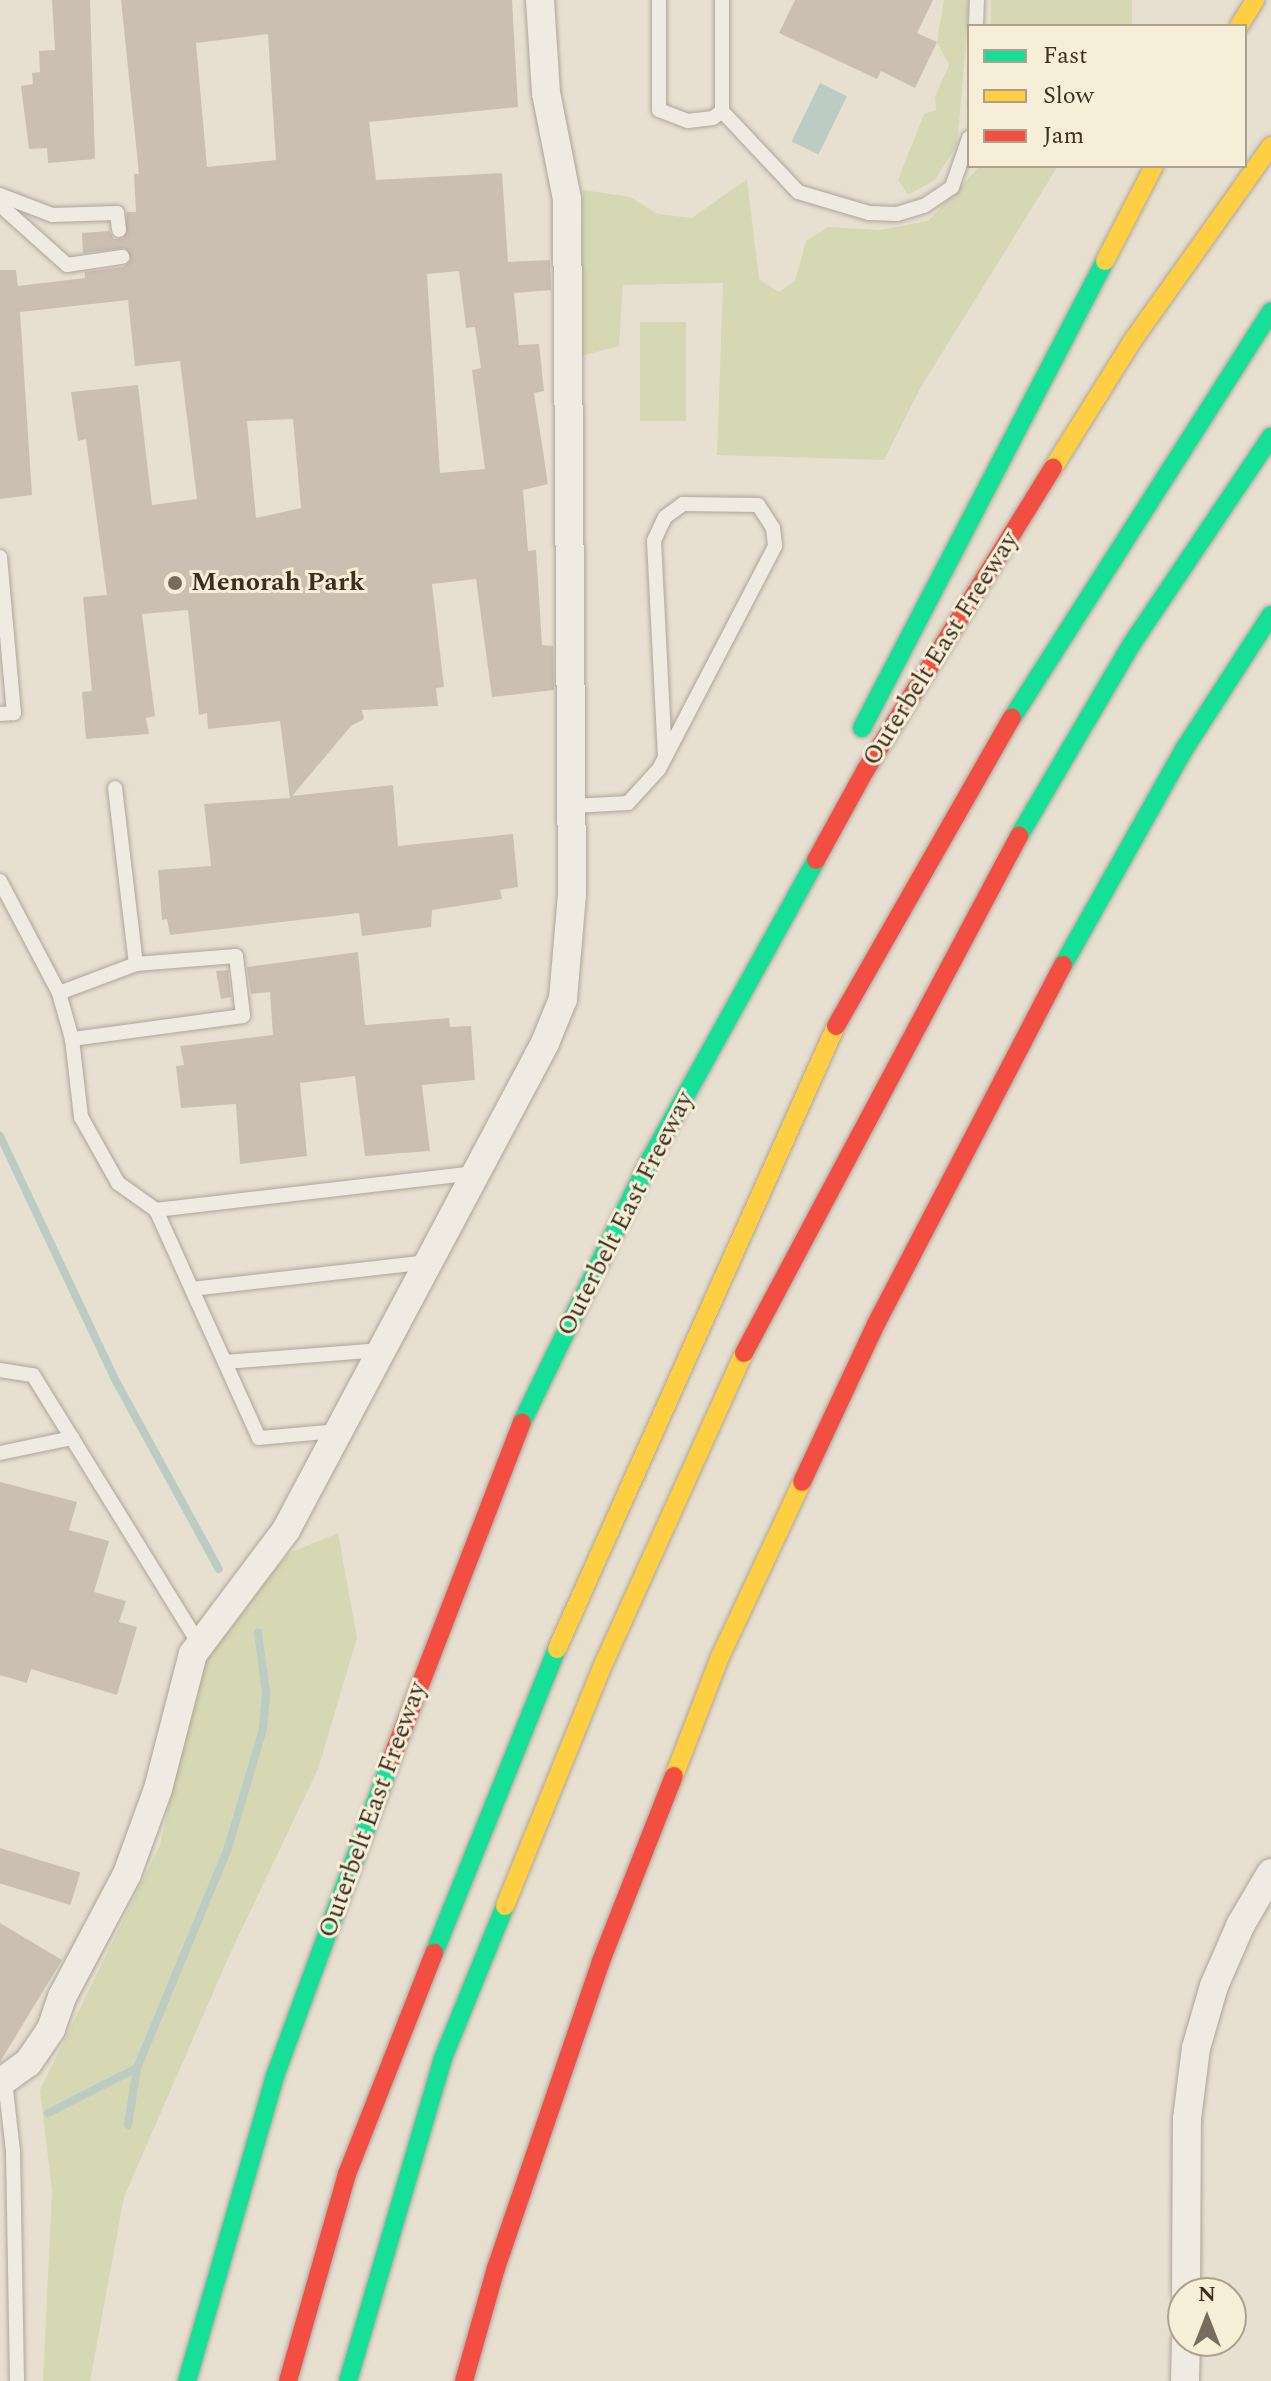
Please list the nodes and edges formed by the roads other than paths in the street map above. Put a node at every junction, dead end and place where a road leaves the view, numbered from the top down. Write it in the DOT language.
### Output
graph roads {
  1 [pos="540,0"];
  2 [pos="659,0"];
  3 [pos="722,0"];
  4 [pos="977,0"];
  5 [pos="1255,0"];
  6 [pos="976,24"];
  7 [pos="1240,24"];
  8 [pos="722,111"];
  9 [pos="967,144"];
  10 [pos="1271,146"];
  11 [pos="1153,168"];
  12 [pos="0,195"];
  13 [pos="0,205"];
  14 [pos="119,230"];
  15 [pos="122,257"];
  16 [pos="1271,311"];
  17 [pos="1271,437"];
  18 [pos="0,557"];
  19 [pos="1271,615"];
  20 [pos="0,714"];
  21 [pos="851,752"];
  22 [pos="665,757"];
  23 [pos="837,780"];
  24 [pos="115,788"];
  25 [pos="572,806"];
  26 [pos="0,881"];
  27 [pos="136,964"];
  28 [pos="59,993"];
  29 [pos="72,1039"];
  30 [pos="651,1158"];
  31 [pos="475,1173"];
  32 [pos="156,1210"];
  33 [pos="428,1262"];
  34 [pos="192,1289"];
  35 [pos="382,1350"];
  36 [pos="225,1362"];
  37 [pos="0,1370"];
  38 [pos="338,1431"];
  39 [pos="72,1438"];
  40 [pos="0,1453"];
  41 [pos="200,1645"];
  42 [pos="1271,1873"];
  43 [pos="2,2082"];
  44 [pos="1186,2277"];
  45 [pos="1186,2357"];
  46 [pos="17,2381"];
  47 [pos="187,2381"];
  48 [pos="288,2381"];
  49 [pos="348,2381"];
  50 [pos="464,2381"];
  51 [pos="1185,2381"];
  1 -- 25 [label="street"];
  2 -- 8 [label="lane"];
  3 -- 8 [label="lane"];
  4 -- 6 [label="lane"];
  5 -- 7 [label="highway"];
  8 -- 9 [label="lane"];
  10 -- 30 [label="highway, Outerbelt East Freeway"];
  11 -- 21 [label="highway"];
  12 -- 14 [label="lane"];
  13 -- 15 [label="lane"];
  16 -- 48 [label="highway"];
  17 -- 49 [label="highway"];
  18 -- 20 [label="lane"];
  19 -- 50 [label="highway"];
  22 -- 22 [label="lane"];
  22 -- 25 [label="lane"];
  23 -- 30 [label="highway"];
  24 -- 27 [label="lane"];
  25 -- 31 [label="street"];
  26 -- 28 [label="lane"];
  27 -- 28 [label="lane"];
  27 -- 29 [label="lane"];
  28 -- 29 [label="lane"];
  29 -- 32 [label="lane"];
  30 -- 47 [label="highway, Outerbelt East Freeway"];
  31 -- 32 [label="lane"];
  31 -- 33 [label="street"];
  32 -- 34 [label="lane"];
  33 -- 34 [label="lane"];
  33 -- 35 [label="street"];
  34 -- 36 [label="lane"];
  35 -- 36 [label="lane"];
  35 -- 38 [label="street"];
  36 -- 38 [label="lane"];
  37 -- 39 [label="lane"];
  38 -- 41 [label="street"];
  39 -- 40 [label="lane"];
  39 -- 41 [label="lane"];
  41 -- 43 [label="street"];
  42 -- 44 [label="street"];
  43 -- 46 [label="lane"];
  45 -- 51 [label="street"];
}
